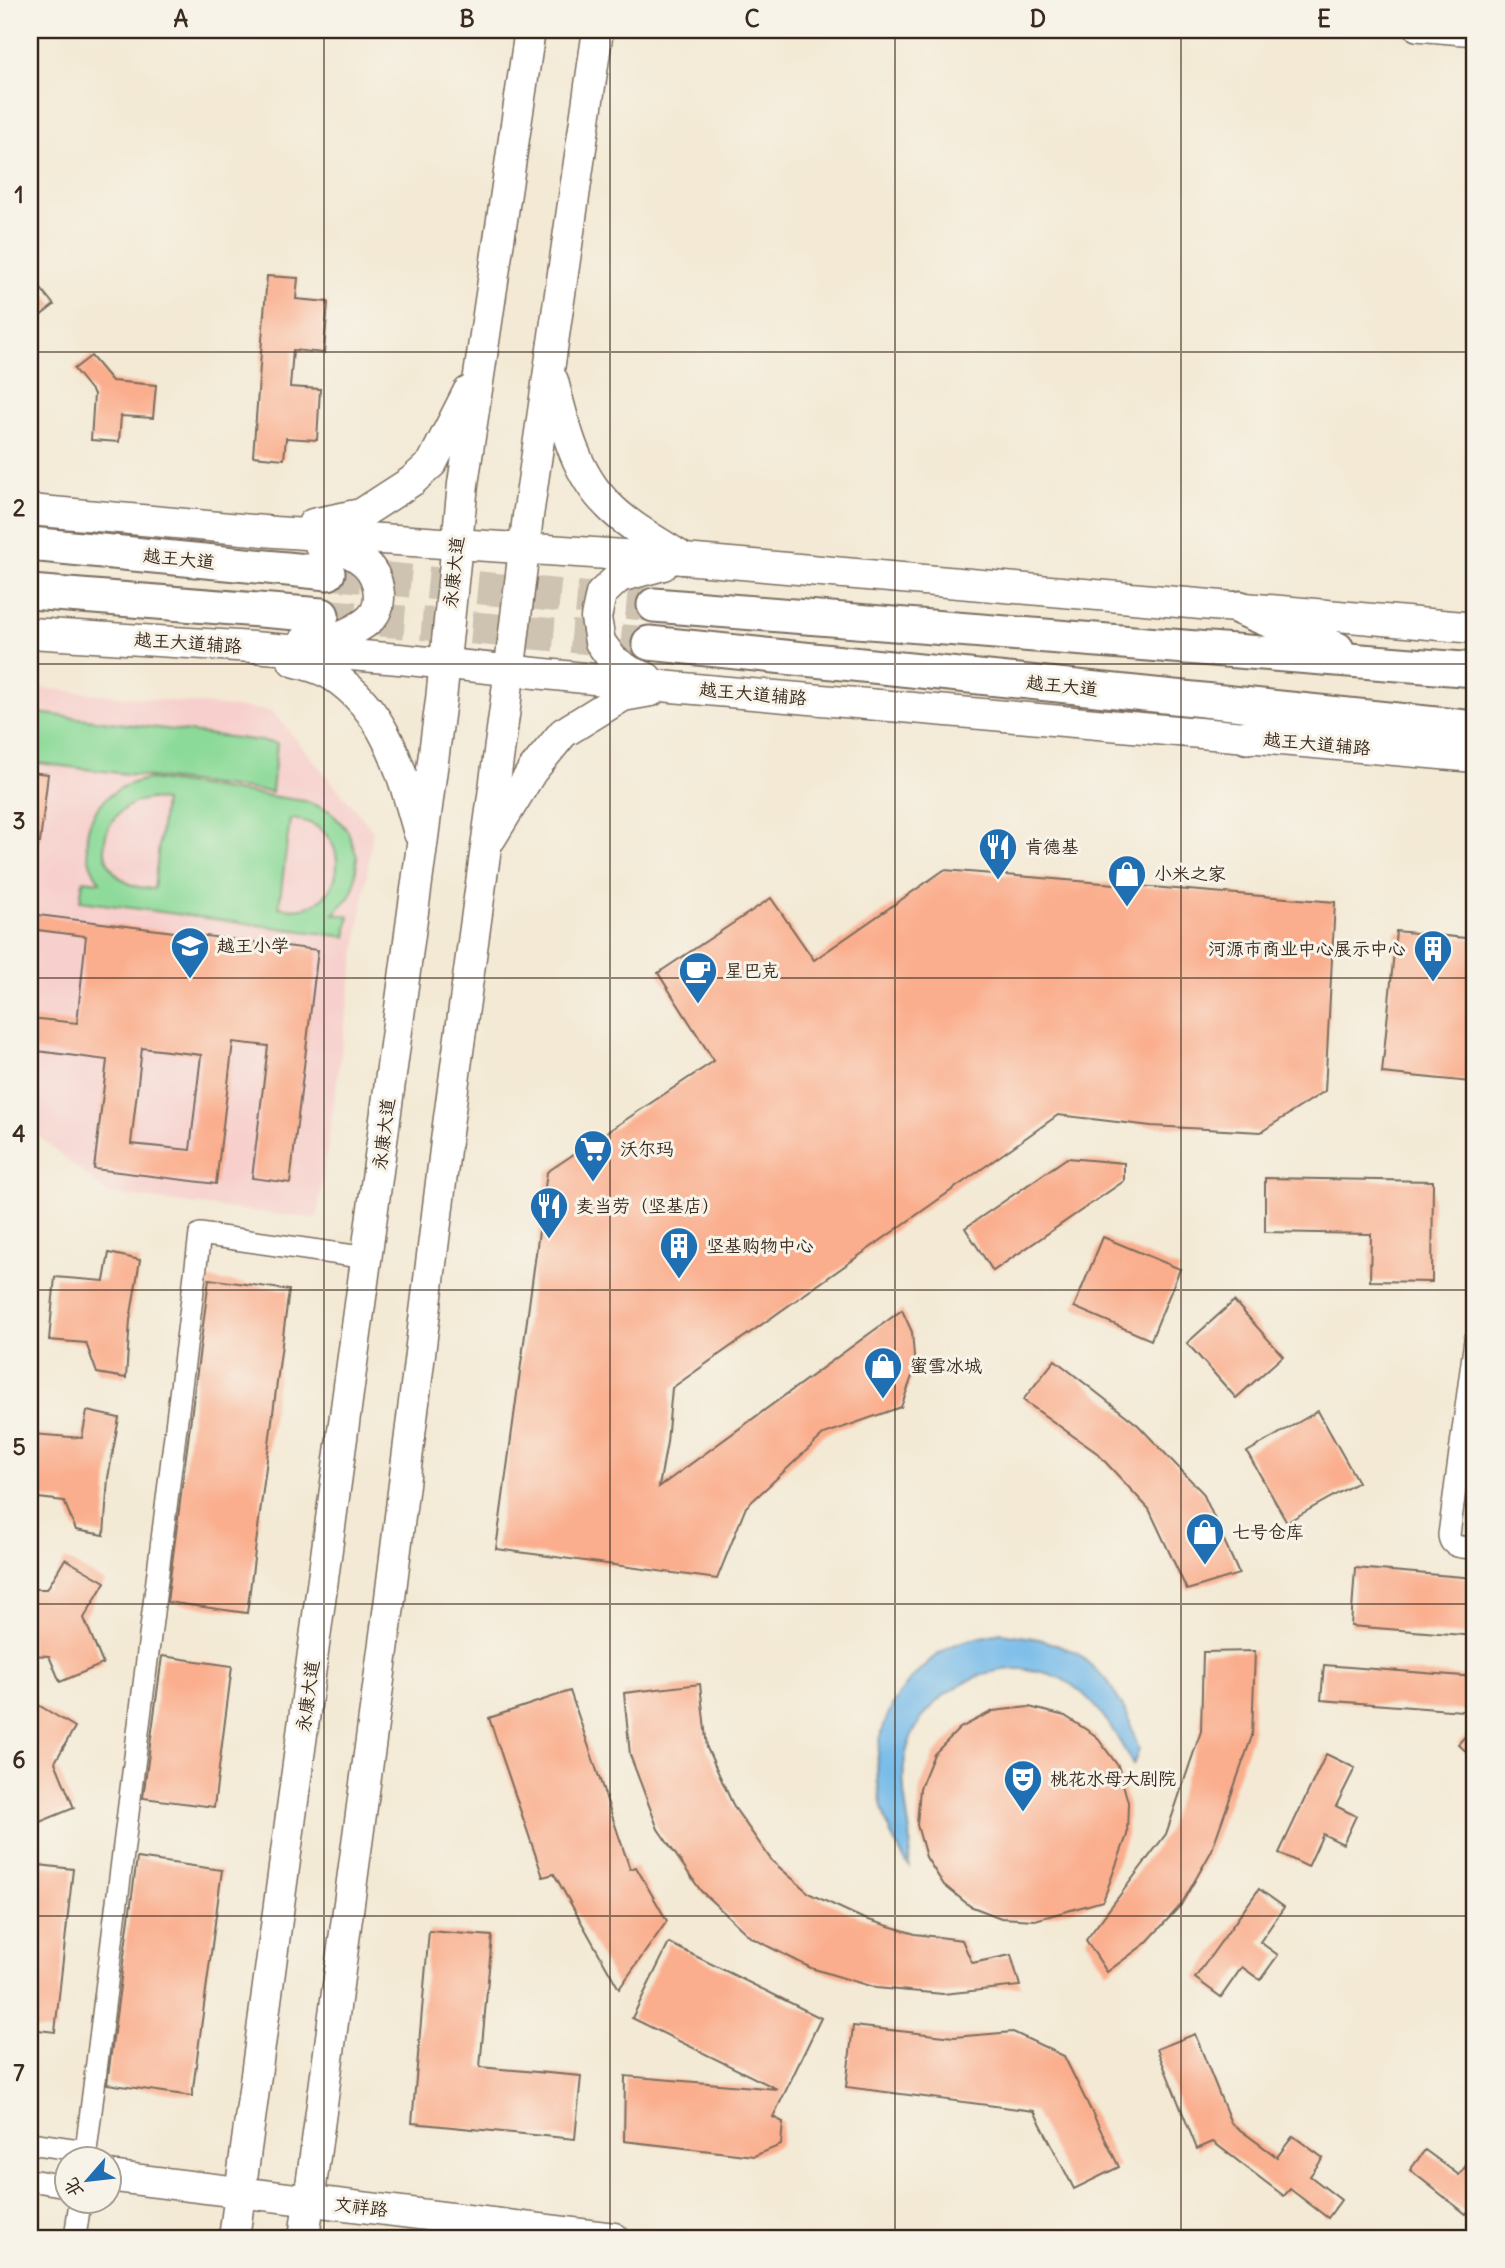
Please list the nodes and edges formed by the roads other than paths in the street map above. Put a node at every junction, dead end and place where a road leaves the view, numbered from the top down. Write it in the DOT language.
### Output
graph roads {
  1 [pos="530,30"];
  2 [pos="598,30"];
  3 [pos="1416,30"];
  4 [pos="1475,35"];
  5 [pos="481,364"];
  6 [pos="550,367"];
  7 [pos="30,510"];
  8 [pos="275,532"];
  9 [pos="30,544"];
  10 [pos="457,544"];
  11 [pos="524,549"];
  12 [pos="684,559"];
  13 [pos="328,573"];
  14 [pos="30,592"];
  15 [pos="654,605"];
  16 [pos="1240,608"];
  17 [pos="322,615"];
  18 [pos="1475,628"];
  19 [pos="30,633"];
  20 [pos="649,643"];
  21 [pos="253,647"];
  22 [pos="1365,661"];
  23 [pos="445,664"];
  24 [pos="1475,670"];
  25 [pos="510,671"];
  26 [pos="672,687"];
  27 [pos="1361,718"];
  28 [pos="1475,728"];
  29 [pos="1247,737"];
  30 [pos="1475,758"];
  31 [pos="422,845"];
  32 [pos="484,849"];
  33 [pos="368,1258"];
  34 [pos="1475,1340"];
  35 [pos="1475,1548"];
  36 [pos="30,2143"];
  37 [pos="87,2146"];
  38 [pos="52,2148"];
  39 [pos="122,2177"];
  40 [pos="30,2180"];
  41 [pos="52,2184"];
  42 [pos="240,2192"];
  43 [pos="308,2200"];
  44 [pos="78,2216"];
  45 [pos="75,2238"];
  46 [pos="234,2238"];
  47 [pos="304,2238"];
  48 [pos="614,2238"];
  1 -- 5 [label="main road, 永康大道"];
  2 -- 6 [label="main road"];
  3 -- 4 [label="street"];
  5 -- 8 [label="main road"];
  5 -- 10 [label="main road, 永康大道"];
  6 -- 11 [label="main road"];
  6 -- 12 [label="main road"];
  7 -- 8 [label="main road"];
  8 -- 10 [label="main road"];
  8 -- 21 [label="main road"];
  9 -- 13 [label="main road, 越王大道"];
  10 -- 11 [label="main road"];
  10 -- 23 [label="main road, 永康大道"];
  11 -- 12 [label="main road"];
  11 -- 25 [label="main road"];
  12 -- 16 [label="main road"];
  12 -- 26 [label="main road"];
  14 -- 17 [label="main road"];
  15 -- 22 [label="main road"];
  16 -- 18 [label="main road"];
  16 -- 22 [label="main road"];
  19 -- 21 [label="main road, 越王大道辅路"];
  20 -- 27 [label="main road, 越王大道"];
  21 -- 23 [label="main road, 越王大道辅路"];
  21 -- 31 [label="main road"];
  22 -- 24 [label="main road"];
  23 -- 25 [label="main road, 越王大道辅路"];
  23 -- 31 [label="main road, 永康大道"];
  25 -- 26 [label="main road, 越王大道辅路"];
  25 -- 32 [label="main road"];
  26 -- 29 [label="main road, 越王大道辅路"];
  26 -- 32 [label="main road"];
  27 -- 28 [label="main road, 越王大道"];
  27 -- 29 [label="main road"];
  29 -- 30 [label="main road, 越王大道辅路"];
  31 -- 33 [label="main road, 永康大道"];
  32 -- 43 [label="main road"];
  33 -- 37 [label="street"];
  33 -- 42 [label="main road, 永康大道"];
  34 -- 35 [label="street"];
  36 -- 38 [label="street"];
  39 -- 42 [label="main road, 文祥路"];
  40 -- 41 [label="street"];
  42 -- 43 [label="main road, 文祥路"];
  42 -- 46 [label="main road, 永康大道"];
  43 -- 47 [label="main road"];
  43 -- 48 [label="main road, 文祥路"];
  44 -- 45 [label="street"];
}
